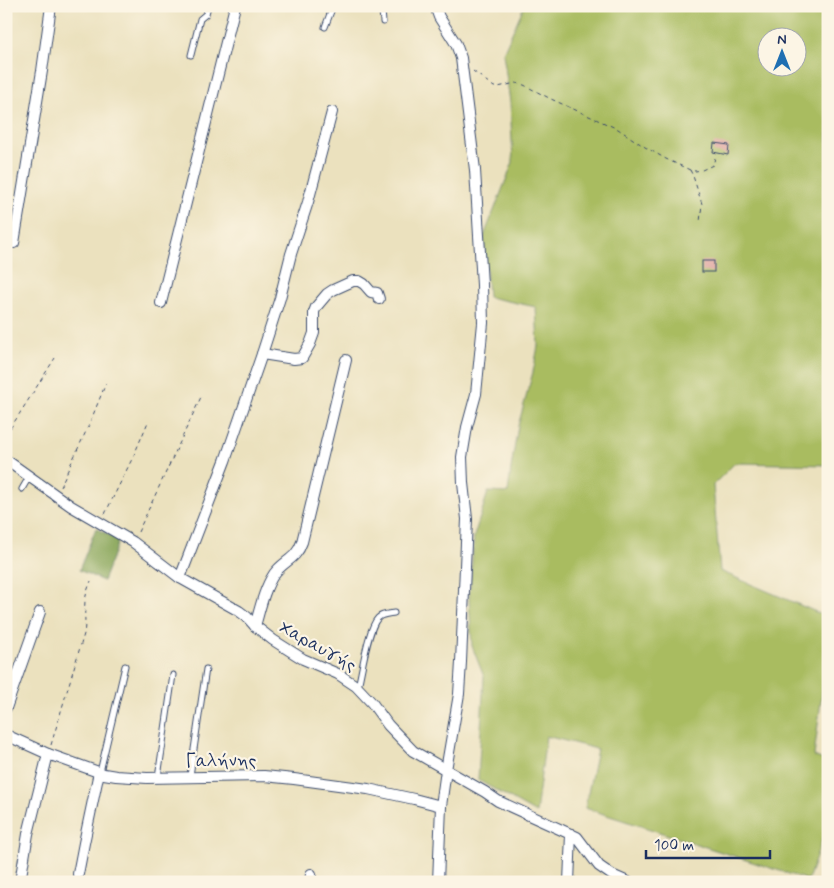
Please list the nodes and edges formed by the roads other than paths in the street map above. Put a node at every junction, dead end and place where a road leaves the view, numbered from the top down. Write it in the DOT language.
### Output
graph roads {
  1 [pos="51,6"];
  2 [pos="208,6"];
  3 [pos="235,6"];
  4 [pos="333,6"];
  5 [pos="384,6"];
  6 [pos="433,7"];
  7 [pos="384,22"];
  8 [pos="325,27"];
  9 [pos="191,55"];
  10 [pos="332,112"];
  11 [pos="14,243"];
  12 [pos="379,299"];
  13 [pos="161,303"];
  14 [pos="262,354"];
  15 [pos="346,360"];
  16 [pos="6,460"];
  17 [pos="29,477"];
  18 [pos="22,489"];
  19 [pos="180,578"];
  20 [pos="40,612"];
  21 [pos="394,613"];
  22 [pos="255,626"];
  23 [pos="124,666"];
  24 [pos="206,669"];
  25 [pos="173,675"];
  26 [pos="358,688"];
  27 [pos="6,708"];
  28 [pos="6,735"];
  29 [pos="48,754"];
  30 [pos="446,770"];
  31 [pos="100,772"];
  32 [pos="190,776"];
  33 [pos="158,777"];
  34 [pos="441,806"];
  35 [pos="571,834"];
  36 [pos="78,874"];
  37 [pos="20,882"];
  38 [pos="438,882"];
  39 [pos="568,882"];
  40 [pos="628,882"];
  1 -- 11 [label="street"];
  2 -- 9 [label="lane"];
  3 -- 13 [label="street"];
  4 -- 8 [label="lane"];
  5 -- 7 [label="lane"];
  6 -- 30 [label="street"];
  10 -- 14 [label="street"];
  12 -- 14 [label="street"];
  14 -- 19 [label="street"];
  15 -- 22 [label="street"];
  16 -- 17 [label="street, Χαραυγής"];
  17 -- 18 [label="lane"];
  17 -- 19 [label="street, Χαραυγής"];
  19 -- 22 [label="street, Χαραυγής"];
  20 -- 27 [label="street"];
  21 -- 26 [label="lane"];
  22 -- 26 [label="street, Χαραυγής"];
  23 -- 31 [label="lane"];
  24 -- 32 [label="lane"];
  25 -- 33 [label="lane"];
  26 -- 30 [label="street, Χαραυγής"];
  28 -- 29 [label="street, Γαλήνης"];
  29 -- 31 [label="street, Γαλήνης"];
  29 -- 37 [label="street"];
  30 -- 34 [label="street"];
  30 -- 35 [label="street, Χαραυγής"];
  31 -- 33 [label="street, Γαλήνης"];
  31 -- 36 [label="street"];
  32 -- 33 [label="street, Γαλήνης"];
  32 -- 34 [label="street, Γαλήνης"];
  34 -- 38 [label="street"];
  35 -- 39 [label="street"];
  35 -- 40 [label="street, Χαραυγής"];
}
